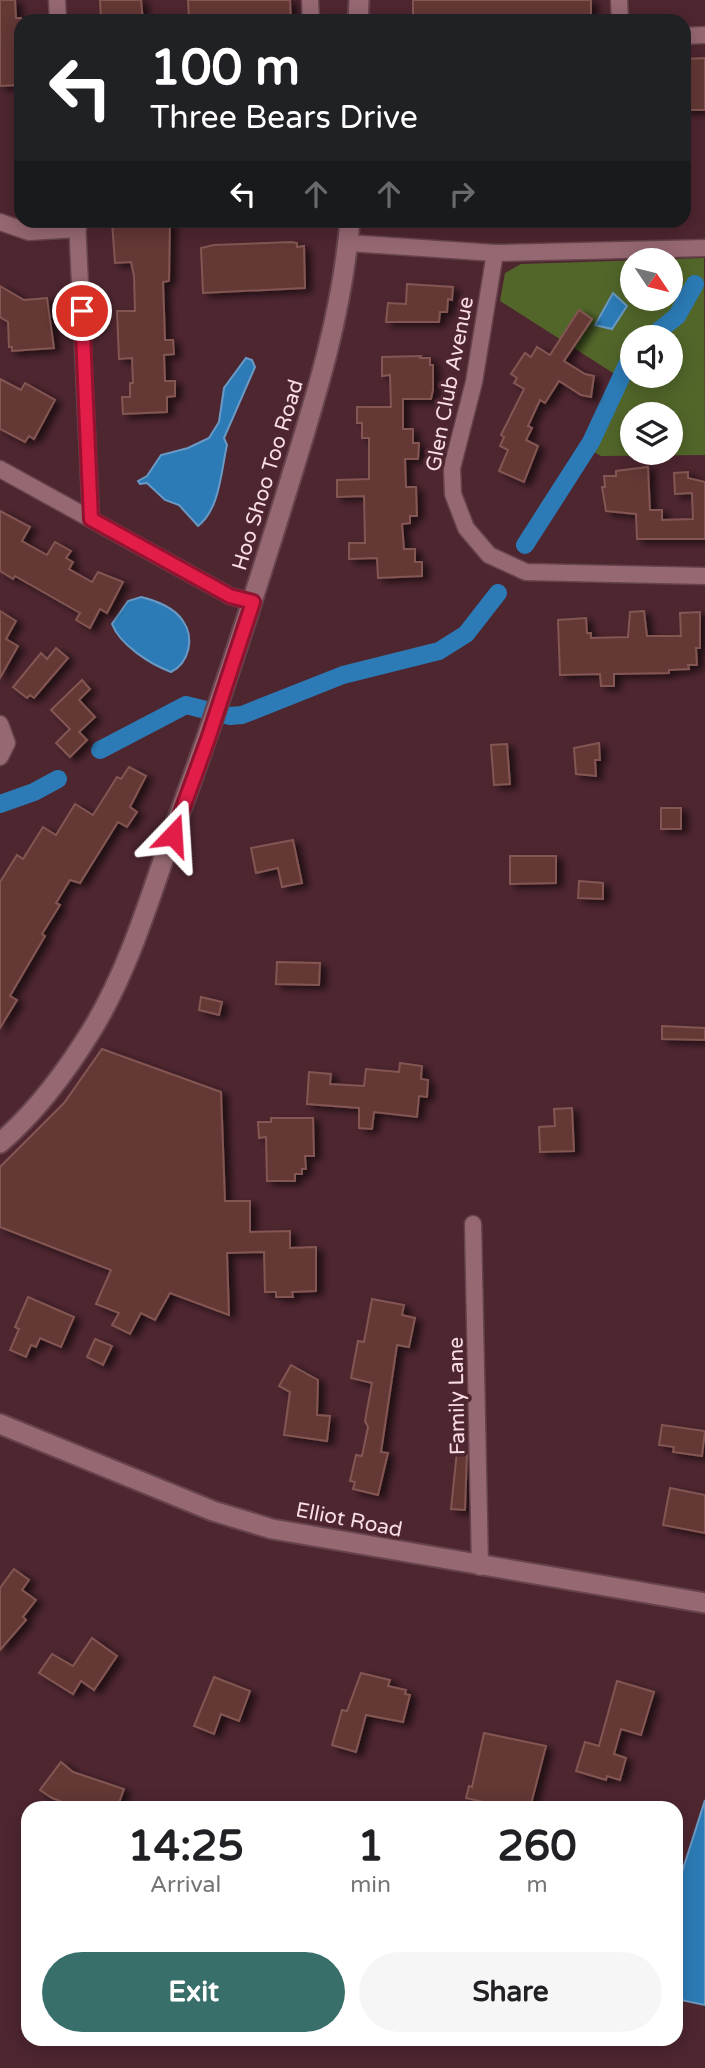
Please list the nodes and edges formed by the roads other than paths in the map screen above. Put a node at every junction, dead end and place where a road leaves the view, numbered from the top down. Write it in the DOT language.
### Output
graph roads {
  1 [pos="17,228"];
  2 [pos="56,228"];
  3 [pos="77,228"];
  4 [pos="350,228"];
  5 [pos="349,243"];
  6 [pos="705,248"];
  7 [pos="495,253"];
  8 [pos="0,469"];
  9 [pos="91,519"];
  10 [pos="705,576"];
  11 [pos="253,602"];
  12 [pos="0,724"];
  13 [pos="0,757"];
  14 [pos="0,1143"];
  15 [pos="473,1224"];
  16 [pos="0,1424"];
  17 [pos="480,1567"];
  18 [pos="705,1603"];
  1 -- 2 [label="street"];
  3 -- 9 [label="street"];
  4 -- 5 [label="street, Hoo Shoo Too Road"];
  5 -- 7 [label="street"];
  5 -- 11 [label="street, Hoo Shoo Too Road"];
  6 -- 7 [label="street"];
  7 -- 10 [label="street, Glen Club Avenue"];
  8 -- 9 [label="street"];
  9 -- 11 [label="street"];
  11 -- 14 [label="street, Hoo Shoo Too Road"];
  12 -- 13 [label="street"];
  15 -- 17 [label="street, Family Lane"];
  16 -- 17 [label="street, Elliot Road"];
  17 -- 18 [label="street, Elliot Road"];
}
